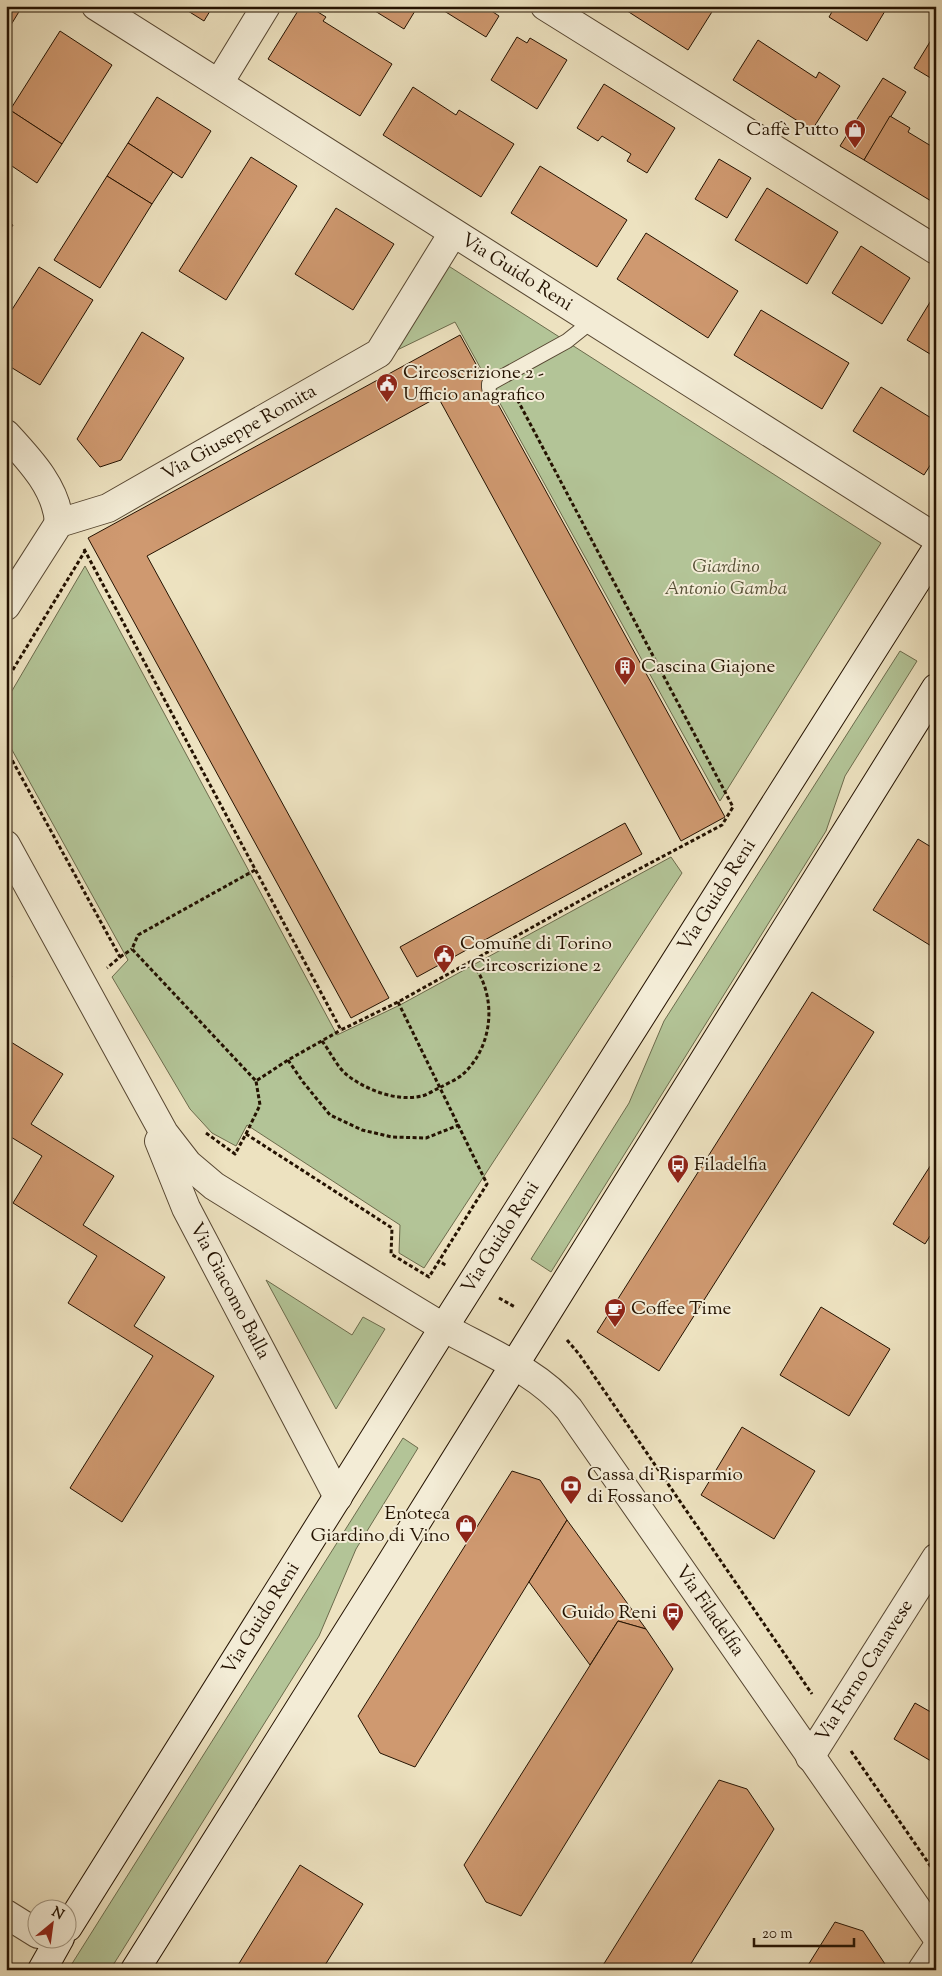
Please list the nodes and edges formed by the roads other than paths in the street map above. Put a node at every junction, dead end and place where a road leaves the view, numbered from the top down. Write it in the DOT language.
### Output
graph roads {
  1 [pos="96,6"];
  2 [pos="266,6"];
  3 [pos="545,6"];
  4 [pos="219,83"];
  5 [pos="453,233"];
  6 [pos="936,250"];
  7 [pos="592,321"];
  8 [pos="489,388"];
  9 [pos="9,445"];
  10 [pos="60,523"];
  11 [pos="936,538"];
  12 [pos="936,550"];
  13 [pos="6,606"];
  14 [pos="936,688"];
  15 [pos="6,845"];
  16 [pos="6,876"];
  17 [pos="39,908"];
  18 [pos="134,1080"];
  19 [pos="444,1327"];
  20 [pos="513,1365"];
  21 [pos="338,1497"];
  22 [pos="936,1558"];
  23 [pos="810,1757"];
  24 [pos="78,1898"];
  25 [pos="6,1914"];
  26 [pos="28,1925"];
  27 [pos="936,1936"];
  28 [pos="49,1948"];
  29 [pos="936,1948"];
  30 [pos="42,1970"];
  31 [pos="135,1970"];
  32 [pos="922,1970"];
  1 -- 4 [label="street, Via Guido Reni"];
  2 -- 4 [label="street"];
  3 -- 6 [label="street"];
  4 -- 5 [label="street, Via Guido Reni"];
  5 -- 7 [label="street, Via Guido Reni"];
  5 -- 10 [label="street, Via Giuseppe Romita"];
  7 -- 8 [label="lane"];
  7 -- 11 [label="street, Via Guido Reni"];
  9 -- 10 [label="street"];
  10 -- 13 [label="street"];
  12 -- 19 [label="street, Via Guido Reni"];
  14 -- 20 [label="street"];
  15 -- 17 [label="street, Via Giacomo Balla"];
  16 -- 17 [label="street, Via Giacomo Balla"];
  17 -- 18 [label="street, Via Giacomo Balla"];
  18 -- 19 [label="street, Via Giacomo Balla"];
  18 -- 21 [label="street, Via Giacomo Balla"];
  19 -- 20 [label="street, Via Filadelfia"];
  19 -- 21 [label="street, Via Guido Reni"];
  20 -- 23 [label="street, Via Filadelfia"];
  20 -- 31 [label="street"];
  21 -- 24 [label="street, Via Guido Reni"];
  22 -- 23 [label="street, Via Forno Canavese"];
  23 -- 27 [label="street, Via Filadelfia"];
  25 -- 26 [label="street"];
  28 -- 30 [label="street, Via Guido Reni"];
  29 -- 32 [label="street"];
}
